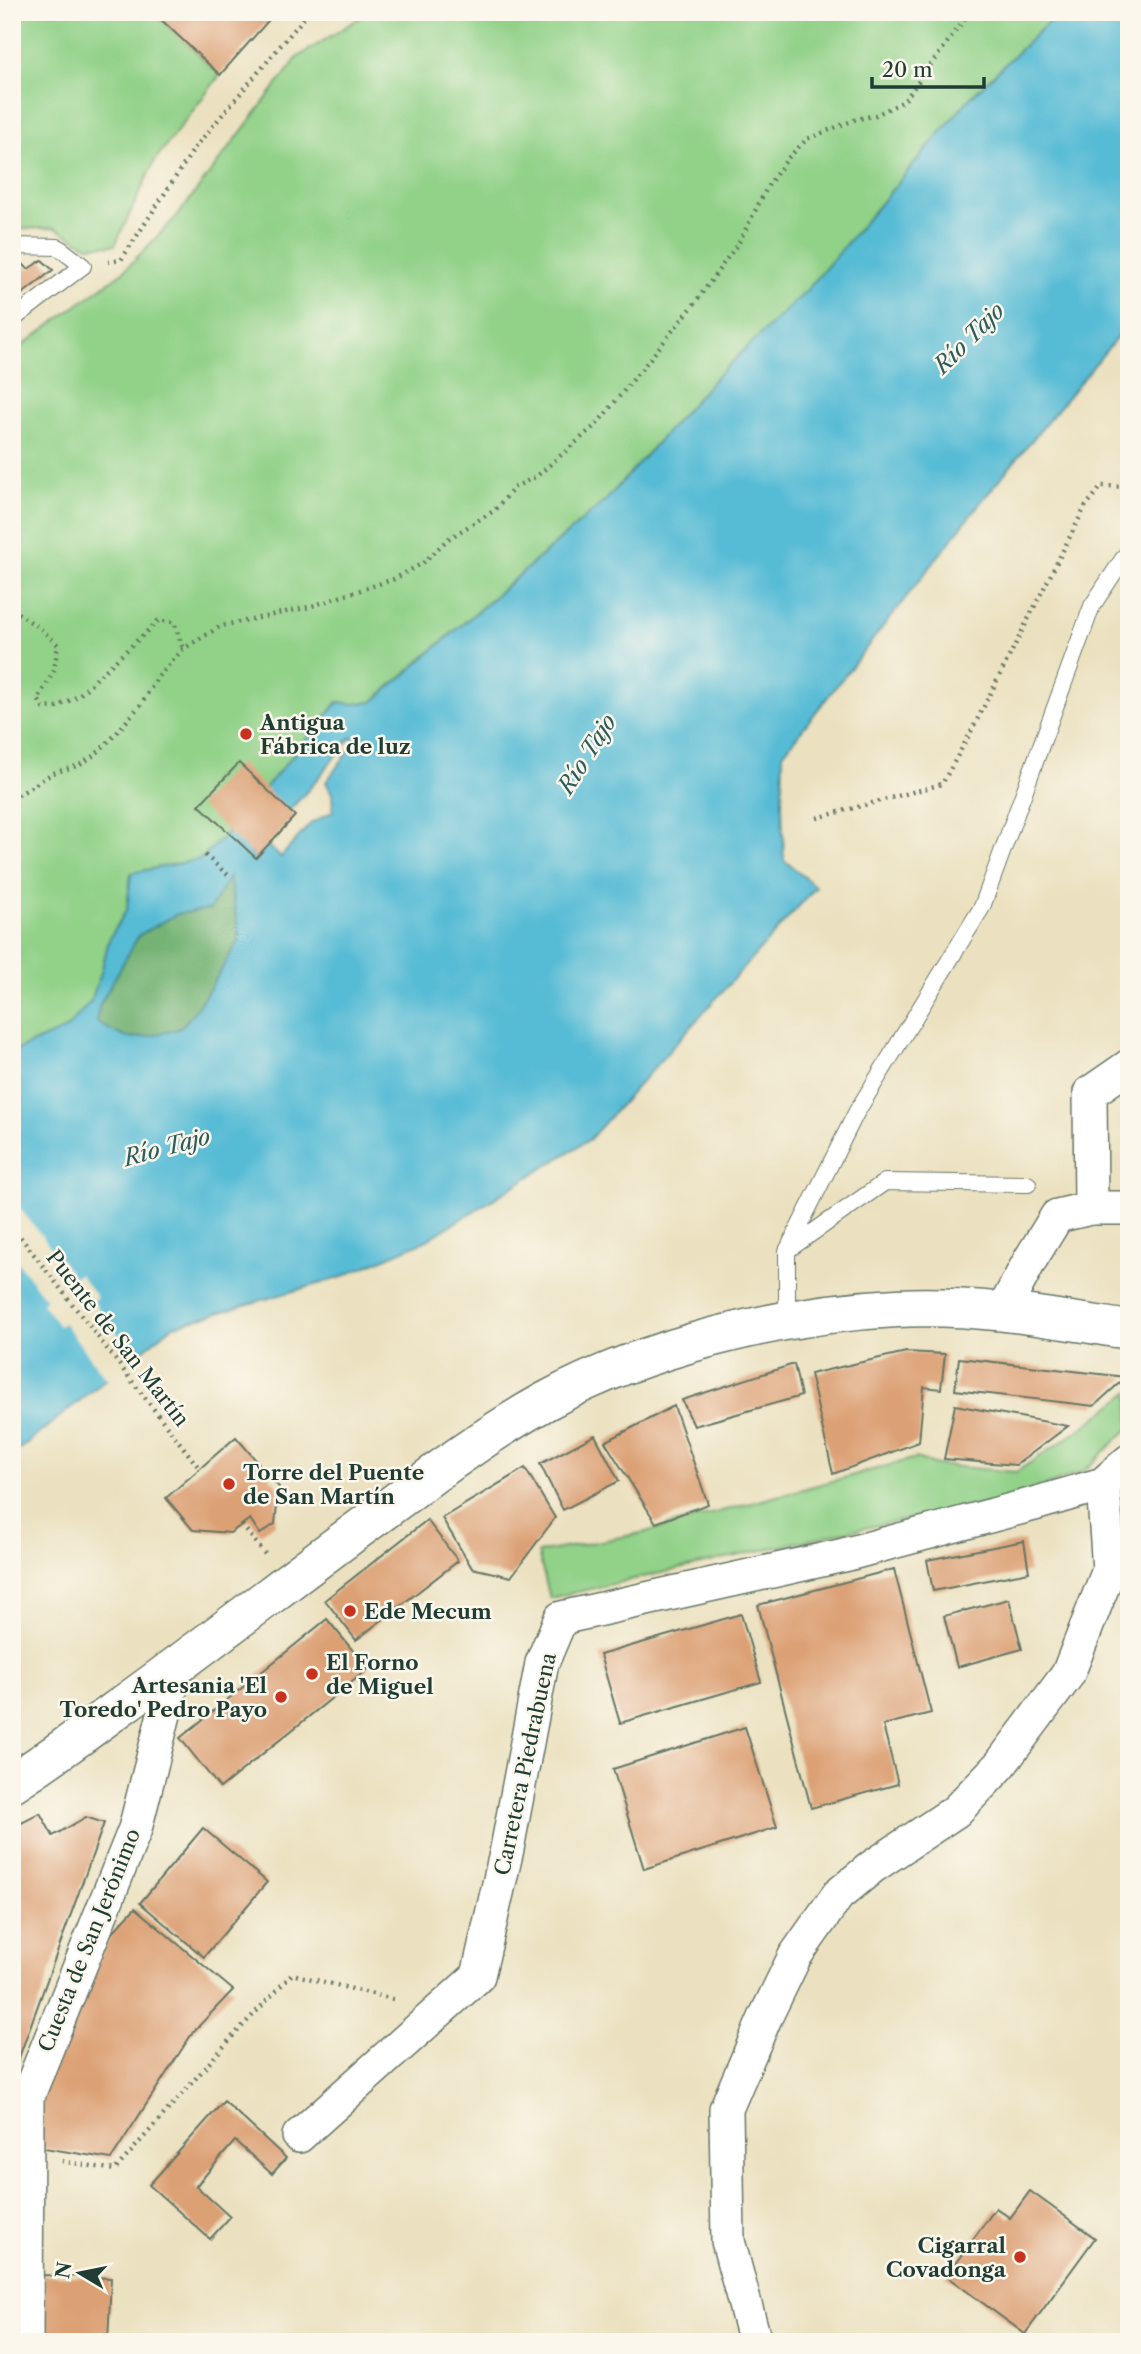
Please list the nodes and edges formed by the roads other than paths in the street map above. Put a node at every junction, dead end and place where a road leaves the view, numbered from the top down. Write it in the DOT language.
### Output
graph roads {
  1 [pos="12,246"];
  2 [pos="12,320"];
  3 [pos="1129,550"];
  4 [pos="1129,1066"];
  5 [pos="1028,1184"];
  6 [pos="1091,1208"];
  7 [pos="1129,1208"];
  8 [pos="787,1251"];
  9 [pos="1003,1311"];
  10 [pos="787,1322"];
  11 [pos="1129,1330"];
  12 [pos="1129,1461"];
  13 [pos="1103,1484"];
  14 [pos="176,1667"];
  15 [pos="12,1783"];
  16 [pos="299,2136"];
  17 [pos="26,2342"];
  18 [pos="755,2342"];
  1 -- 2 [label="lane"];
  3 -- 8 [label="lane"];
  4 -- 6 [label="street"];
  5 -- 8 [label="lane"];
  6 -- 7 [label="street"];
  6 -- 9 [label="street"];
  8 -- 10 [label="lane"];
  9 -- 10 [label="main road"];
  9 -- 11 [label="main road"];
  10 -- 14 [label="main road"];
  12 -- 13 [label="street, Carretera Piedrabuena"];
  13 -- 16 [label="street, Carretera Piedrabuena"];
  13 -- 18 [label="street"];
  14 -- 15 [label="main road"];
  14 -- 17 [label="street, Cuesta de San Jerónimo"];
}
